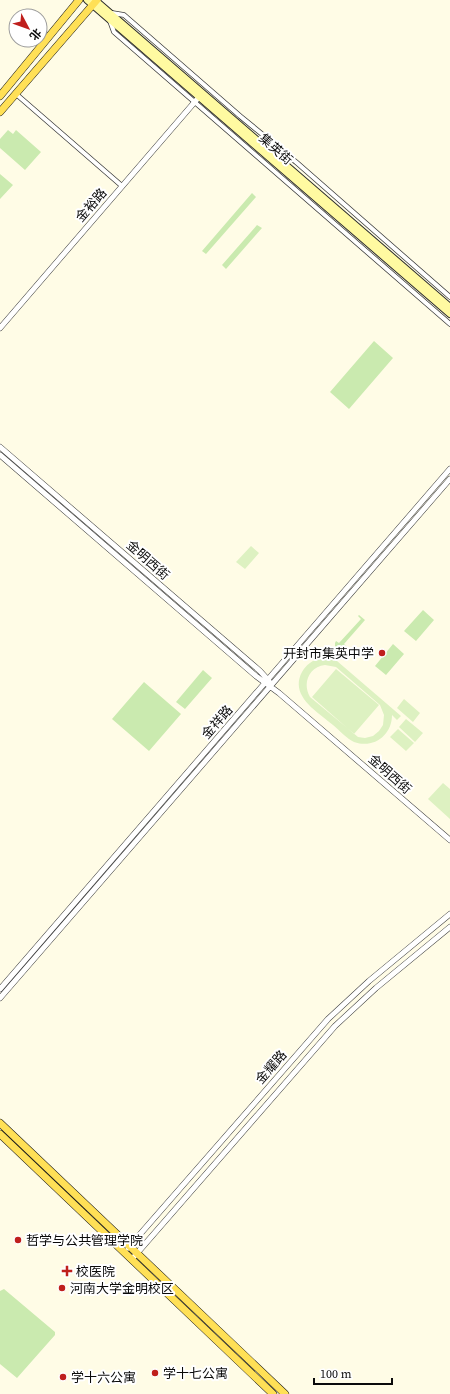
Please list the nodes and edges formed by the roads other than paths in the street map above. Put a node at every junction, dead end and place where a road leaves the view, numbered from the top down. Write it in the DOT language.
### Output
graph roads {
  1 [pos="79,0"];
  2 [pos="94,1"];
  3 [pos="110,16"];
  4 [pos="16,94"];
  5 [pos="0,96"];
  6 [pos="199,97"];
  7 [pos="194,103"];
  8 [pos="0,112"];
  9 [pos="122,186"];
  10 [pos="450,297"];
  11 [pos="450,307"];
  12 [pos="450,314"];
  13 [pos="450,324"];
  14 [pos="0,328"];
  15 [pos="0,447"];
  16 [pos="0,455"];
  17 [pos="450,470"];
  18 [pos="450,479"];
  19 [pos="267,681"];
  20 [pos="271,685"];
  21 [pos="450,840"];
  22 [pos="450,914"];
  23 [pos="450,927"];
  24 [pos="0,989"];
  25 [pos="0,998"];
  26 [pos="0,1123"];
  27 [pos="0,1134"];
  28 [pos="127,1249"];
  29 [pos="134,1256"];
  30 [pos="274,1394"];
  31 [pos="285,1394"];
  1 -- 5 [label="main road"];
  2 -- 3 [label="main road, 集英街"];
  2 -- 4 [label="main road"];
  3 -- 6 [label="main road, 集英街"];
  3 -- 7 [label="street"];
  3 -- 10 [label="street"];
  3 -- 11 [label="main road, 集英街"];
  4 -- 8 [label="main road"];
  4 -- 9 [label="street"];
  6 -- 7 [label="street, 金裕路"];
  6 -- 12 [label="main road, 集英街"];
  7 -- 9 [label="street, 金裕路"];
  7 -- 13 [label="street"];
  9 -- 14 [label="street, 金裕路"];
  15 -- 19 [label="street, 金明西街"];
  16 -- 19 [label="street, 金明西街"];
  17 -- 19 [label="street, 金祥路"];
  18 -- 20 [label="street, 金祥路"];
  19 -- 20 [label="street, 金明西街"];
  19 -- 24 [label="street, 金祥路"];
  20 -- 21 [label="street, 金明西街"];
  20 -- 25 [label="street, 金祥路"];
  22 -- 28 [label="street, 金耀路"];
  23 -- 29 [label="street, 金耀路"];
  26 -- 28 [label="main road"];
  27 -- 28 [label="main road"];
  28 -- 29 [label="main road"];
  29 -- 30 [label="main road"];
  29 -- 31 [label="main road"];
}
